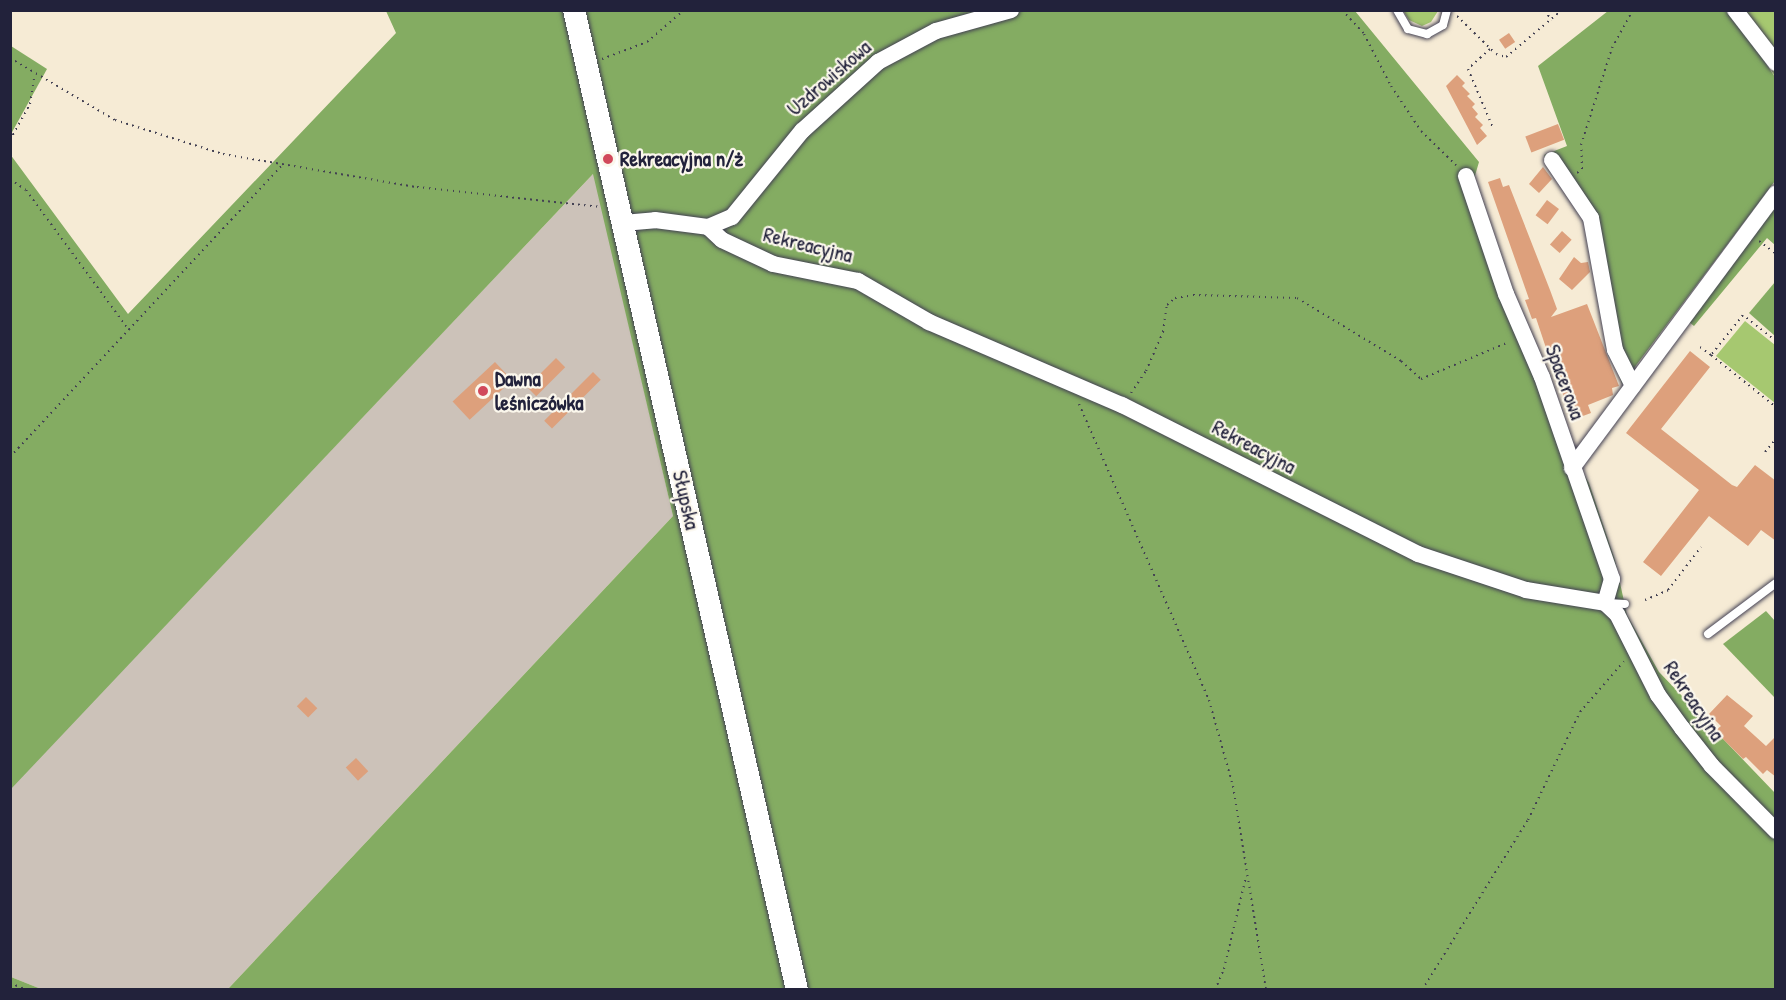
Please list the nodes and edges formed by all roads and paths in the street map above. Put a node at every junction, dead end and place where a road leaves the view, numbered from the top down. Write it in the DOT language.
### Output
graph roads {
  1 [pos="574,10"];
  2 [pos="684,10"];
  3 [pos="1011,10"];
  4 [pos="1342,10"];
  5 [pos="1396,10"];
  6 [pos="1449,10"];
  7 [pos="1545,10"];
  8 [pos="1562,10"];
  9 [pos="1633,10"];
  10 [pos="1735,10"];
  11 [pos="1551,20"];
  12 [pos="1491,49"];
  13 [pos="10,58"];
  14 [pos="1776,63"];
  15 [pos="586,64"];
  16 [pos="35,73"];
  17 [pos="1493,128"];
  18 [pos="10,140"];
  19 [pos="1552,160"];
  20 [pos="282,164"];
  21 [pos="1466,176"];
  22 [pos="10,179"];
  23 [pos="1566,182"];
  24 [pos="1776,193"];
  25 [pos="616,215"];
  26 [pos="708,226"];
  27 [pos="1762,244"];
  28 [pos="1776,254"];
  29 [pos="129,330"];
  30 [pos="1524,335"];
  31 [pos="1776,340"];
  32 [pos="1700,347"];
  33 [pos="1711,355"];
  34 [pos="1071,384"];
  35 [pos="1633,386"];
  36 [pos="1122,405"];
  37 [pos="1776,407"];
  38 [pos="1776,439"];
  39 [pos="1766,452"];
  40 [pos="10,458"];
  41 [pos="1572,468"];
  42 [pos="1701,547"];
  43 [pos="1776,583"];
  44 [pos="1645,600"];
  45 [pos="1605,603"];
  46 [pos="1625,604"];
  47 [pos="1708,634"];
  48 [pos="1636,648"];
  49 [pos="1774,826"];
  50 [pos="1246,876"];
  51 [pos="10,983"];
  52 [pos="27,990"];
  53 [pos="797,990"];
  54 [pos="1215,990"];
  55 [pos="1266,990"];
  56 [pos="1422,990"];
  1 -- 15 [label="street, Słupska"];
  2 -- 15 [label="path"];
  3 -- 26 [label="street, Uzdrowiskowa"];
  4 -- 21 [label="path"];
  5 -- 6 [label="lane"];
  6 -- 12 [label="path"];
  7 -- 11 [label="path"];
  8 -- 11 [label="path"];
  9 -- 23 [label="path"];
  10 -- 14 [label="street"];
  11 -- 12 [label="path"];
  12 -- 17 [label="path"];
  13 -- 16 [label="path"];
  15 -- 25 [label="street, Słupska"];
  16 -- 18 [label="path"];
  16 -- 20 [label="path"];
  19 -- 23 [label="street"];
  20 -- 25 [label="path"];
  20 -- 29 [label="path"];
  21 -- 30 [label="street, Spacerowa"];
  22 -- 29 [label="path"];
  23 -- 35 [label="street"];
  24 -- 35 [label="street"];
  25 -- 26 [label="street"];
  25 -- 53 [label="street, Słupska"];
  26 -- 34 [label="street, Rekreacyjna"];
  27 -- 28 [label="path"];
  29 -- 40 [label="path"];
  30 -- 36 [label="path"];
  30 -- 41 [label="street, Spacerowa"];
  31 -- 33 [label="path"];
  32 -- 33 [label="path"];
  33 -- 37 [label="path"];
  34 -- 36 [label="street, Rekreacyjna"];
  34 -- 50 [label="path"];
  35 -- 41 [label="street"];
  36 -- 45 [label="street, Rekreacyjna"];
  38 -- 39 [label="path"];
  41 -- 45 [label="street, Spacerowa"];
  42 -- 44 [label="path"];
  43 -- 47 [label="lane"];
  45 -- 46 [label="lane"];
  45 -- 48 [label="street, Rekreacyjna"];
  48 -- 49 [label="street, Rekreacyjna"];
  48 -- 56 [label="path"];
  50 -- 54 [label="path"];
  50 -- 55 [label="path"];
  51 -- 52 [label="path"];
}
